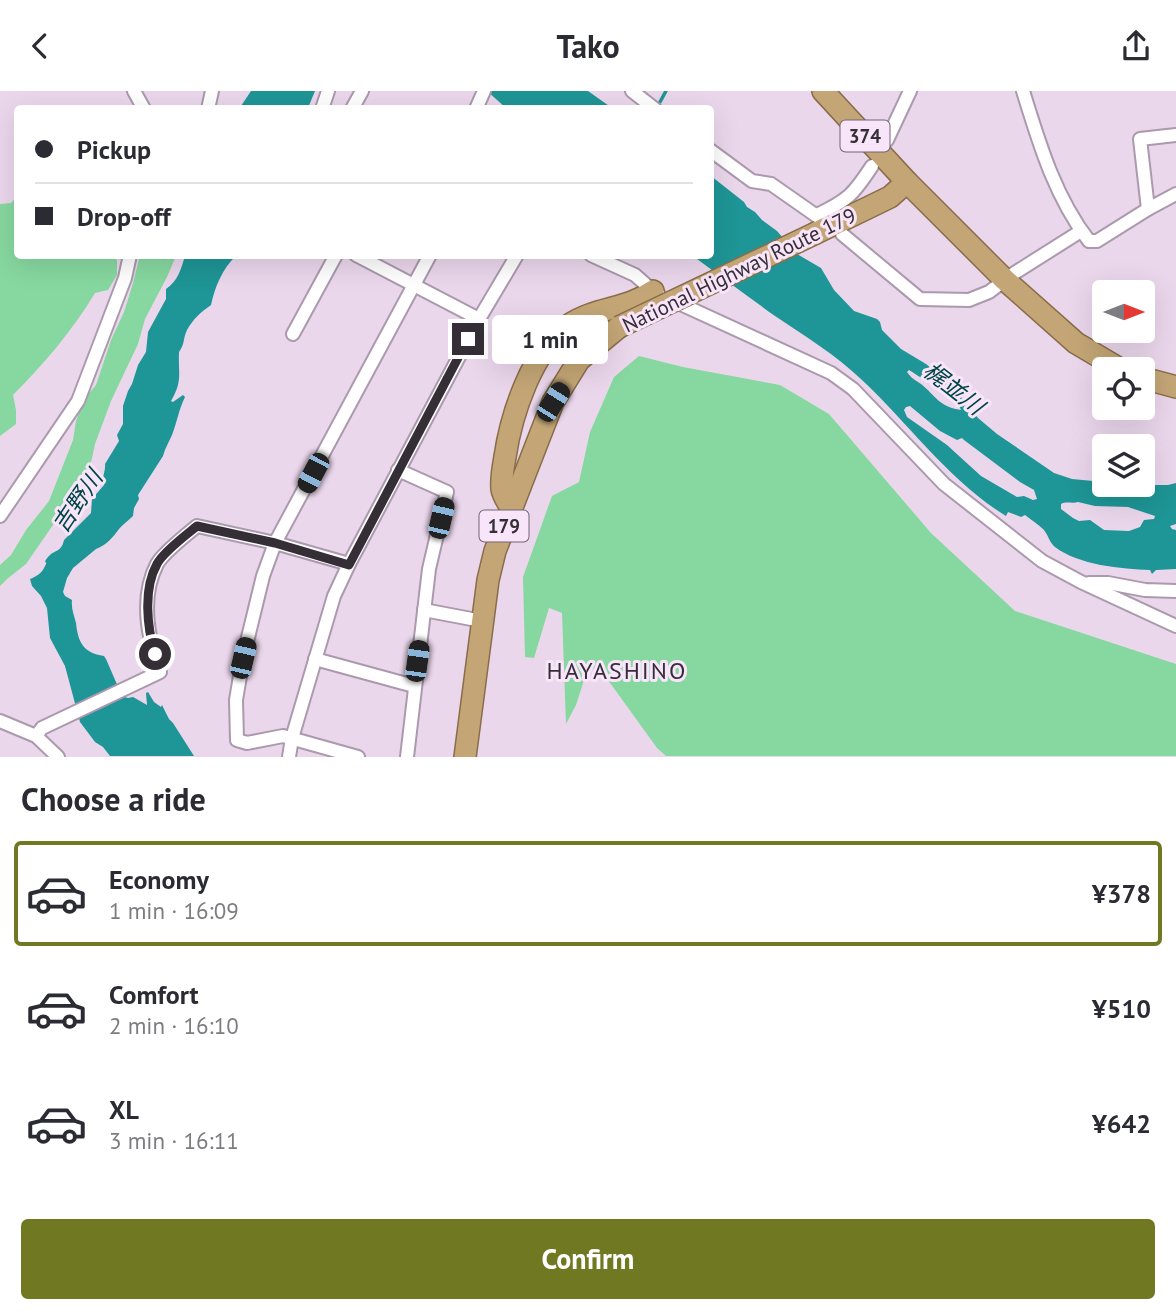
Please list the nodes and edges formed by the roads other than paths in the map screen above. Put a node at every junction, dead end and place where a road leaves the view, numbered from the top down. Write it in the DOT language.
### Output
graph roads {
  1 [pos="632,91"];
  2 [pos="823,91"];
  3 [pos="910,91"];
  4 [pos="1023,91"];
  5 [pos="650,105"];
  6 [pos="1176,135"];
  7 [pos="887,140"];
  8 [pos="714,153"];
  9 [pos="872,166"];
  10 [pos="907,182"];
  11 [pos="1175,197"];
  12 [pos="1148,209"];
  13 [pos="818,222"];
  14 [pos="1081,231"];
  15 [pos="842,234"];
  16 [pos="129,259"];
  17 [pos="334,259"];
  18 [pos="363,259"];
  19 [pos="428,259"];
  20 [pos="515,259"];
  21 [pos="600,259"];
  22 [pos="1005,280"];
  23 [pos="414,286"];
  24 [pos="653,291"];
  25 [pos="479,319"];
  26 [pos="293,334"];
  27 [pos="1100,357"];
  28 [pos="1155,381"];
  29 [pos="1176,387"];
  30 [pos="398,470"];
  31 [pos="511,508"];
  32 [pos="0,516"];
  33 [pos="275,543"];
  34 [pos="349,565"];
  35 [pos="1081,582"];
  36 [pos="1176,591"];
  37 [pos="424,610"];
  38 [pos="482,621"];
  39 [pos="1176,626"];
  40 [pos="315,659"];
  41 [pos="414,687"];
  42 [pos="0,721"];
  43 [pos="36,736"];
  44 [pos="292,738"];
  45 [pos="247,750"];
  46 [pos="58,757"];
  47 [pos="289,757"];
  48 [pos="358,757"];
  49 [pos="407,757"];
  50 [pos="465,757"];
  1 -- 5 [label="street"];
  2 -- 10 [label="highway, 374"];
  3 -- 7 [label="street"];
  4 -- 14 [label="street"];
  6 -- 12 [label="street"];
  8 -- 13 [label="street"];
  9 -- 13 [label="street"];
  10 -- 13 [label="highway, National Highway Route 179 / 179"];
  10 -- 22 [label="highway"];
  11 -- 12 [label="street"];
  12 -- 14 [label="street"];
  13 -- 31 [label="highway, National Highway Route 179 / 179, bridge"];
  14 -- 22 [label="street"];
  15 -- 22 [label="street"];
  16 -- 32 [label="street"];
  17 -- 26 [label="street"];
  18 -- 23 [label="street"];
  19 -- 23 [label="street"];
  20 -- 25 [label="street"];
  21 -- 24 [label="street"];
  22 -- 27 [label="highway"];
  23 -- 25 [label="street"];
  23 -- 33 [label="street"];
  24 -- 31 [label="highway"];
  24 -- 35 [label="street"];
  25 -- 30 [label="street"];
  28 -- 29 [label="highway"];
  30 -- 34 [label="street"];
  30 -- 37 [label="street"];
  31 -- 38 [label="highway, National Highway Route 179 / 179"];
  33 -- 34 [label="street"];
  33 -- 43 [label="street"];
  33 -- 45 [label="street"];
  34 -- 40 [label="street"];
  35 -- 36 [label="street"];
  35 -- 39 [label="street"];
  37 -- 38 [label="street"];
  37 -- 41 [label="street"];
  38 -- 50 [label="highway, National Highway Route 179 / 179"];
  40 -- 41 [label="street"];
  40 -- 44 [label="street"];
  41 -- 49 [label="street"];
  42 -- 43 [label="street"];
  43 -- 46 [label="street"];
  44 -- 45 [label="street"];
  44 -- 47 [label="street"];
  44 -- 48 [label="street"];
}
